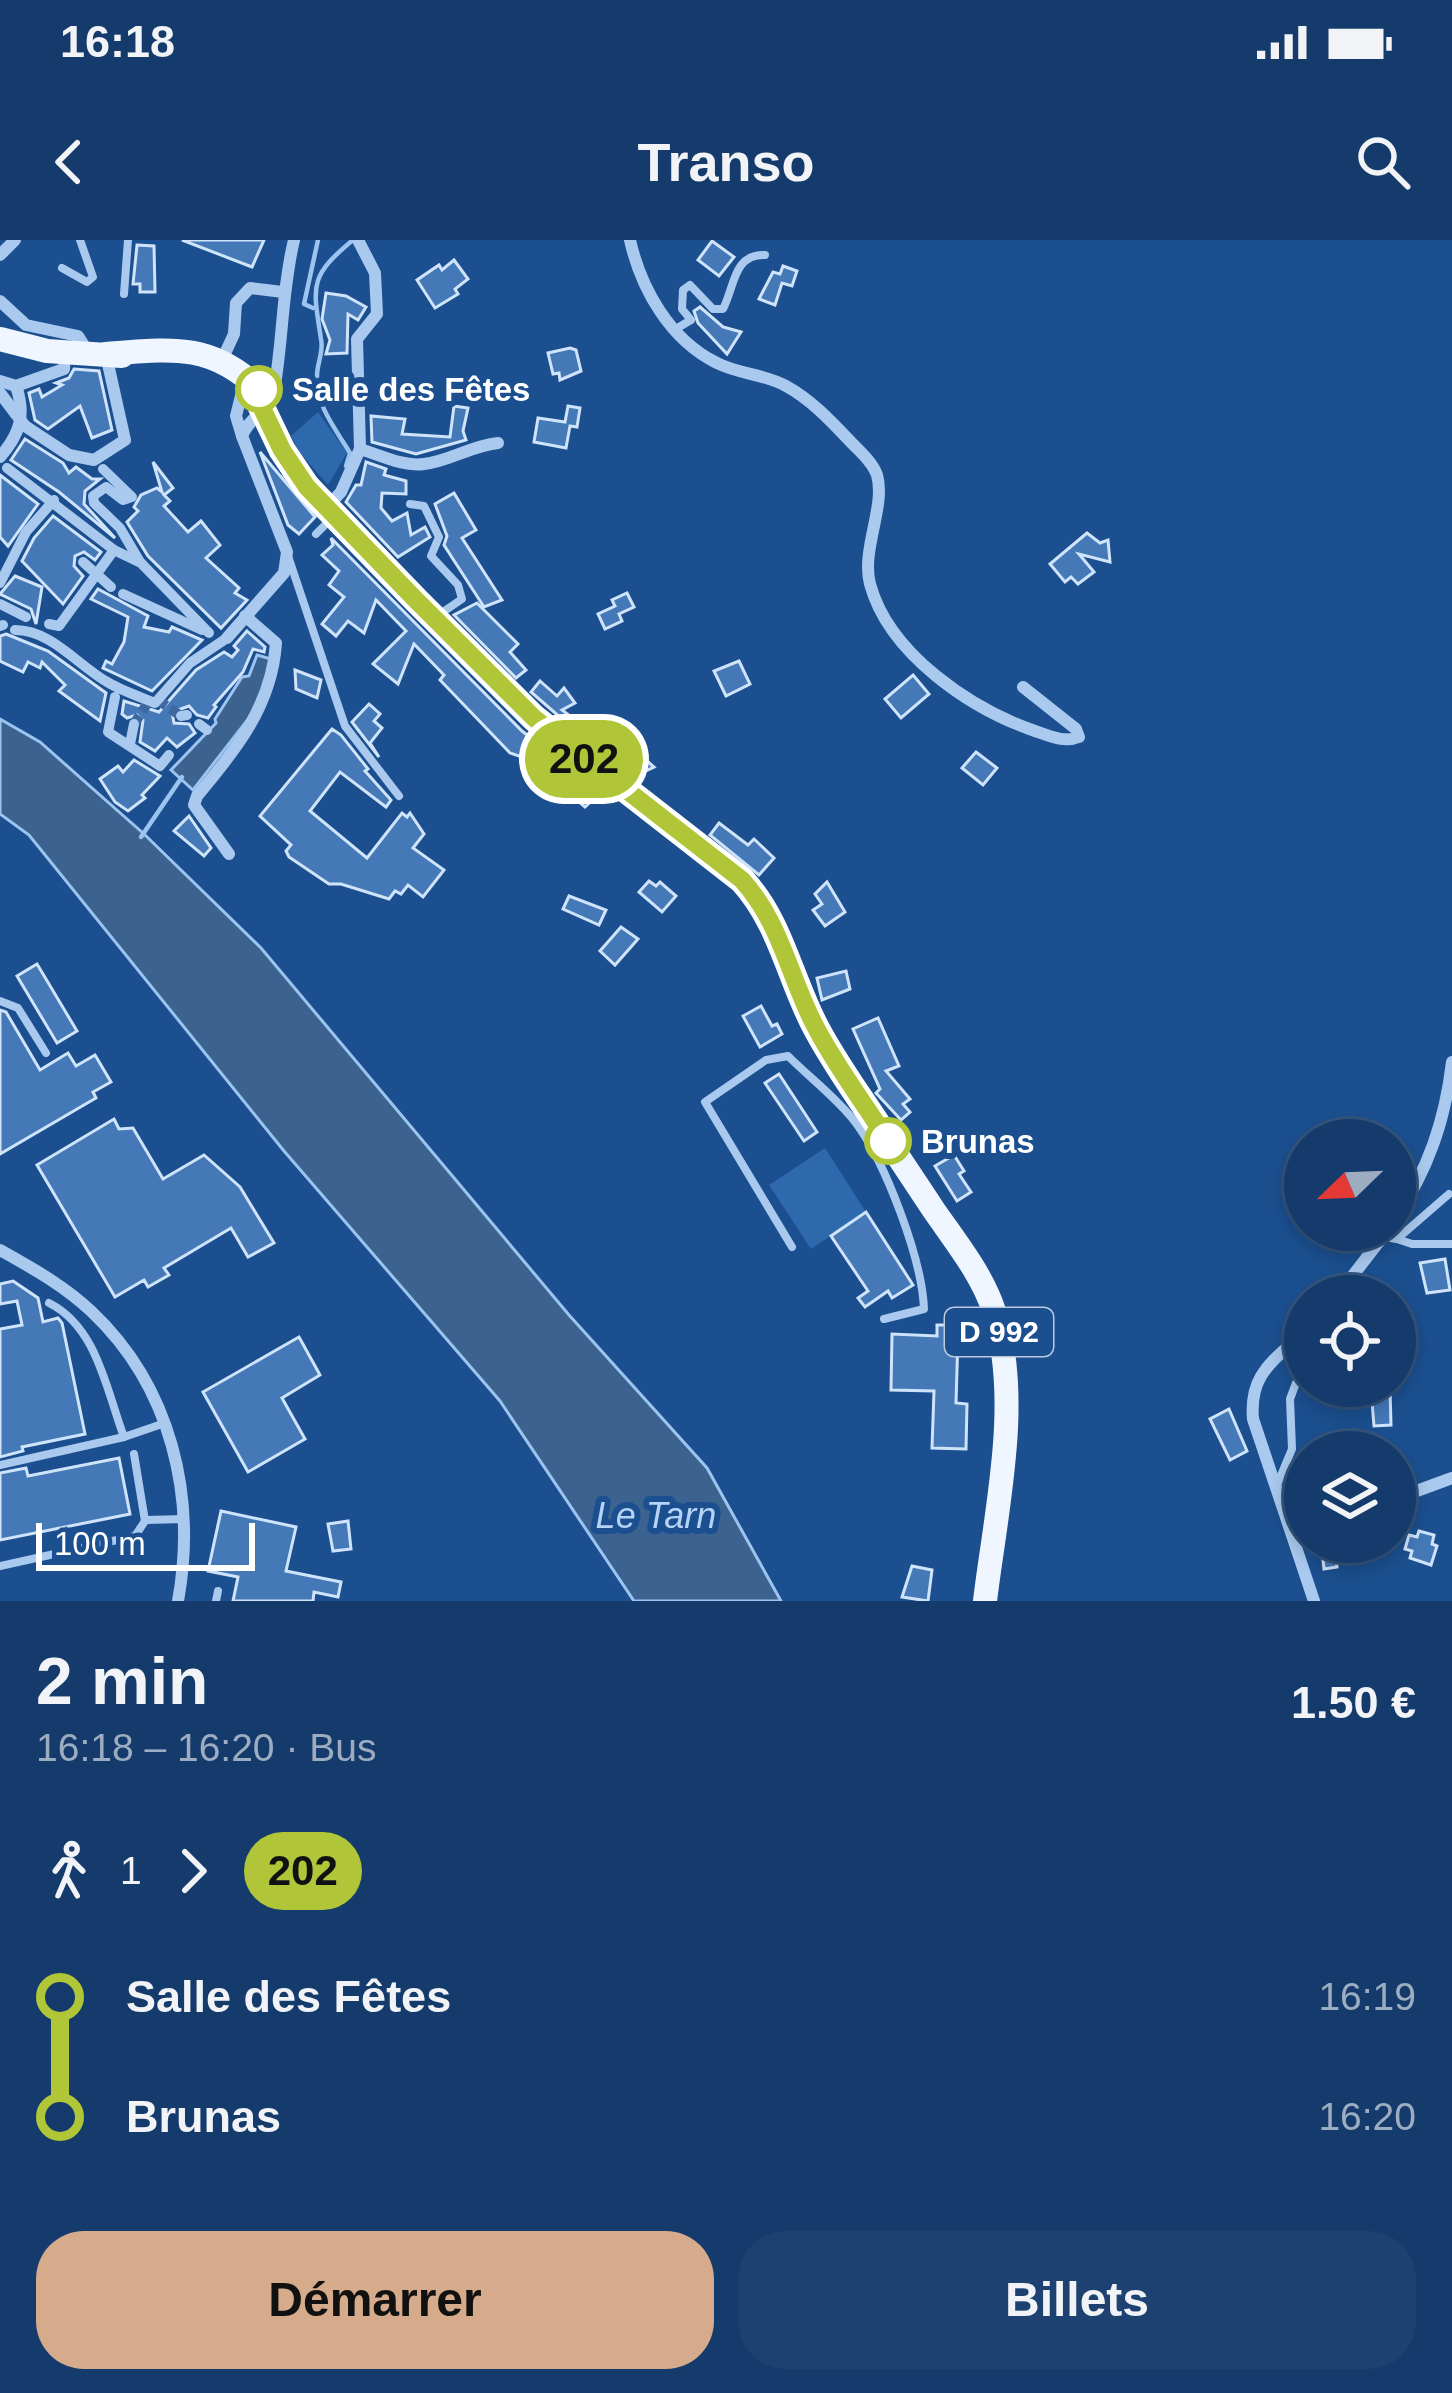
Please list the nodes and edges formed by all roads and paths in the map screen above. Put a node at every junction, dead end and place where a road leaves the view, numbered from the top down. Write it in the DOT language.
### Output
graph roads {
  1 [pos="15,240"];
  2 [pos="80,240"];
  3 [pos="128,240"];
  4 [pos="294,240"];
  5 [pos="630,240"];
  6 [pos="360,244"];
  7 [pos="0,255"];
  8 [pos="765,255"];
  9 [pos="62,268"];
  10 [pos="283,292"];
  11 [pos="124,294"];
  12 [pos="0,301"];
  13 [pos="674,330"];
  14 [pos="0,339"];
  15 [pos="86,353"];
  16 [pos="0,381"];
  17 [pos="16,386"];
  18 [pos="243,387"];
  19 [pos="0,393"];
  20 [pos="242,436"];
  21 [pos="498,443"];
  22 [pos="360,448"];
  23 [pos="3,464"];
  24 [pos="98,465"];
  25 [pos="54,500"];
  26 [pos="410,504"];
  27 [pos="326,519"];
  28 [pos="114,550"];
  29 [pos="286,552"];
  30 [pos="83,562"];
  31 [pos="141,563"];
  32 [pos="98,573"];
  33 [pos="0,584"];
  34 [pos="0,604"];
  35 [pos="245,616"];
  36 [pos="26,617"];
  37 [pos="433,617"];
  38 [pos="54,625"];
  39 [pos="6,627"];
  40 [pos="227,638"];
  41 [pos="1023,686"];
  42 [pos="116,691"];
  43 [pos="134,724"];
  44 [pos="130,744"];
  45 [pos="170,755"];
  46 [pos="399,796"];
  47 [pos="229,854"];
  48 [pos="0,1001"];
  49 [pos="46,1053"];
  50 [pos="1452,1062"];
  51 [pos="890,1161"];
  52 [pos="1416,1182"];
  53 [pos="1449,1194"];
  54 [pos="1416,1217"];
  55 [pos="1416,1244"];
  56 [pos="1452,1244"];
  57 [pos="792,1247"];
  58 [pos="0,1250"];
  59 [pos="1375,1251"];
  60 [pos="1355,1275"];
  61 [pos="49,1303"];
  62 [pos="884,1318"];
  63 [pos="106,1327"];
  64 [pos="85,1332"];
  65 [pos="1284,1352"];
  66 [pos="1290,1407"];
  67 [pos="165,1423"];
  68 [pos="124,1437"];
  69 [pos="134,1454"];
  70 [pos="0,1466"];
  71 [pos="1450,1482"];
  72 [pos="1277,1486"];
  73 [pos="1416,1493"];
  74 [pos="1284,1507"];
  75 [pos="186,1519"];
  76 [pos="145,1520"];
  77 [pos="1302,1563"];
  78 [pos="0,1566"];
  79 [pos="178,1601"];
  80 [pos="985,1601"];
  81 [pos="1314,1601"];
  1 -- 7 [label="street"];
  2 -- 9 [label="lane"];
  3 -- 11 [label="lane"];
  4 -- 10 [label="street"];
  5 -- 13 [label="street"];
  6 -- 22 [label="street"];
  8 -- 13 [label="lane"];
  10 -- 18 [label="street"];
  10 -- 18 [label="street"];
  12 -- 15 [label="street"];
  13 -- 41 [label="street"];
  14 -- 15 [label="main road"];
  15 -- 17 [label="street"];
  15 -- 18 [label="main road"];
  15 -- 24 [label="street"];
  16 -- 17 [label="street"];
  17 -- 23 [label="street"];
  18 -- 20 [label="street"];
  18 -- 20 [label="street"];
  18 -- 27 [label="main road, D 992"];
  19 -- 24 [label="street"];
  20 -- 29 [label="street"];
  21 -- 22 [label="street"];
  22 -- 27 [label="street"];
  23 -- 25 [label="street"];
  24 -- 31 [label="street"];
  25 -- 28 [label="street"];
  25 -- 33 [label="street"];
  26 -- 37 [label="lane"];
  27 -- 37 [label="main road, D 992"];
  28 -- 31 [label="street"];
  28 -- 32 [label="street"];
  29 -- 35 [label="street"];
  29 -- 46 [label="lane"];
  30 -- 32 [label="street"];
  31 -- 32 [label="street"];
  32 -- 38 [label="street"];
  34 -- 36 [label="street"];
  35 -- 40 [label="street"];
  35 -- 47 [label="street"];
  37 -- 51 [label="main road, D 992"];
  39 -- 42 [label="street"];
  40 -- 42 [label="street"];
  42 -- 44 [label="street"];
  43 -- 44 [label="street"];
  44 -- 45 [label="street"];
  48 -- 49 [label="lane"];
  50 -- 52 [label="street"];
  51 -- 57 [label="lane"];
  51 -- 62 [label="lane"];
  51 -- 80 [label="main road, D 992"];
  53 -- 54 [label="lane"];
  55 -- 56 [label="lane"];
  58 -- 63 [label="street"];
  59 -- 60 [label="street"];
  61 -- 64 [label="lane"];
  63 -- 64 [label="lane"];
  63 -- 67 [label="street"];
  64 -- 68 [label="lane"];
  65 -- 72 [label="street"];
  66 -- 72 [label="lane"];
  67 -- 68 [label="lane"];
  67 -- 75 [label="street"];
  68 -- 70 [label="lane"];
  69 -- 76 [label="lane"];
  71 -- 73 [label="street"];
  72 -- 74 [label="street"];
  75 -- 76 [label="lane"];
  75 -- 79 [label="street"];
  76 -- 78 [label="lane"];
  77 -- 81 [label="street"];
}
